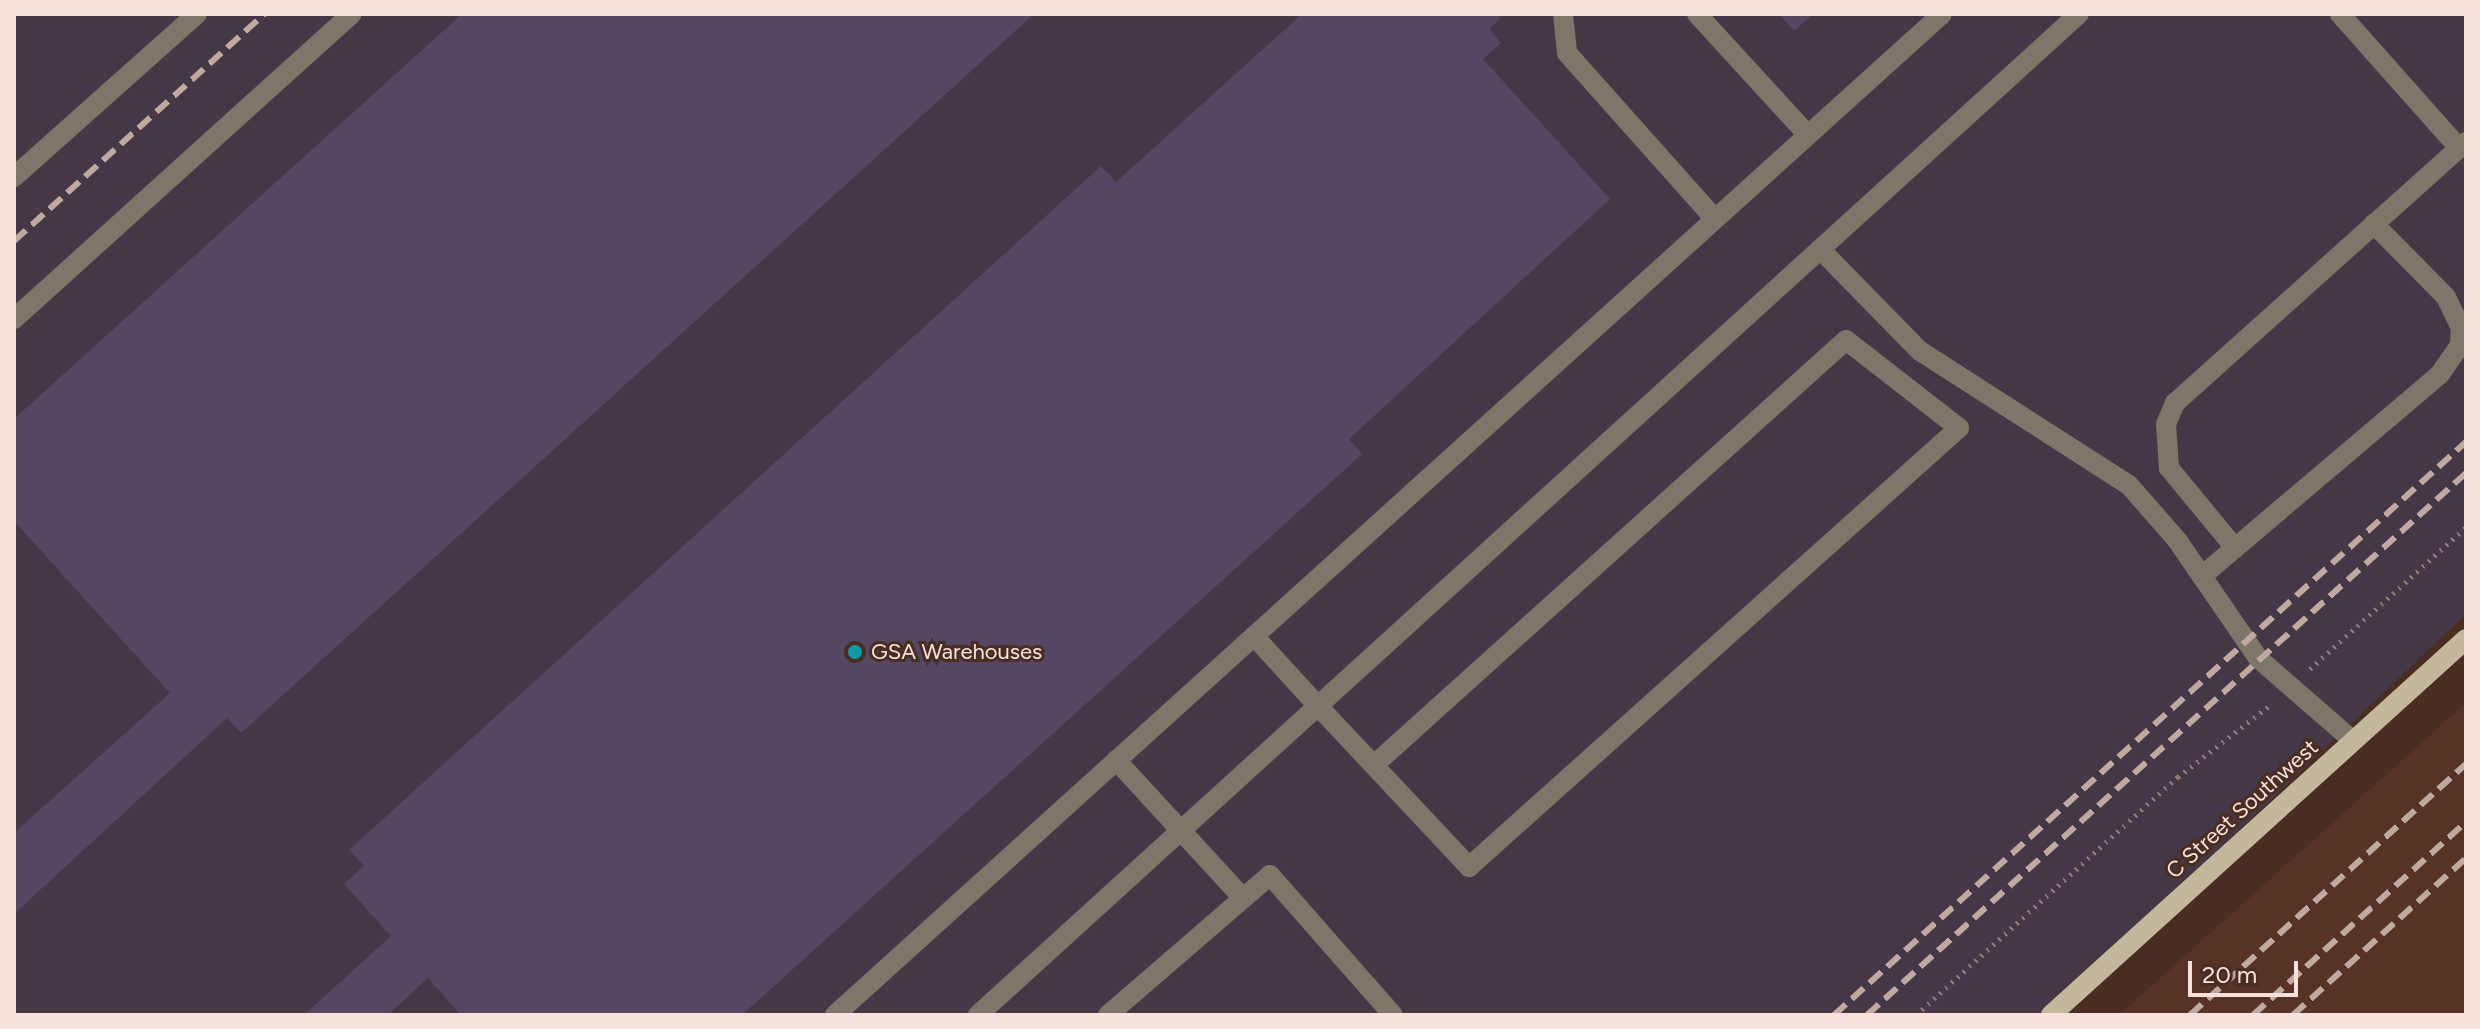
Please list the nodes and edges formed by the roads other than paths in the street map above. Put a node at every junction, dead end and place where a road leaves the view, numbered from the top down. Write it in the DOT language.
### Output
graph roads {
  1 [pos="197,14"];
  2 [pos="351,14"];
  3 [pos="1563,14"];
  4 [pos="1697,14"];
  5 [pos="1942,14"];
  6 [pos="2079,14"];
  7 [pos="2340,14"];
  8 [pos="1808,135"];
  9 [pos="2462,145"];
  10 [pos="14,177"];
  11 [pos="1715,219"];
  12 [pos="2374,224"];
  13 [pos="1820,249"];
  14 [pos="14,319"];
  15 [pos="2235,548"];
  16 [pos="2202,576"];
  17 [pos="1254,636"];
  18 [pos="2466,639"];
  19 [pos="1318,706"];
  20 [pos="2353,741"];
  21 [pos="1116,760"];
  22 [pos="1374,765"];
  23 [pos="1183,829"];
  24 [pos="1243,898"];
  25 [pos="835,1015"];
  26 [pos="978,1015"];
  27 [pos="1108,1015"];
  28 [pos="1393,1015"];
  29 [pos="2051,1015"];
  1 -- 10 [label="lane"];
  2 -- 14 [label="lane"];
  3 -- 11 [label="lane"];
  4 -- 8 [label="lane"];
  5 -- 8 [label="lane"];
  6 -- 13 [label="lane"];
  7 -- 9 [label="lane"];
  8 -- 11 [label="lane"];
  9 -- 12 [label="lane"];
  11 -- 17 [label="lane"];
  12 -- 15 [label="lane"];
  12 -- 15 [label="lane"];
  13 -- 16 [label="lane"];
  13 -- 19 [label="lane"];
  15 -- 16 [label="lane"];
  16 -- 20 [label="lane"];
  17 -- 19 [label="lane"];
  17 -- 21 [label="lane"];
  18 -- 20 [label="main road, C Street Southwest"];
  19 -- 22 [label="lane"];
  19 -- 23 [label="lane"];
  20 -- 29 [label="main road, C Street Southwest"];
  21 -- 23 [label="lane"];
  21 -- 25 [label="lane"];
  22 -- 22 [label="lane"];
  23 -- 24 [label="lane"];
  23 -- 26 [label="lane"];
  24 -- 27 [label="lane"];
  24 -- 28 [label="lane"];
}
